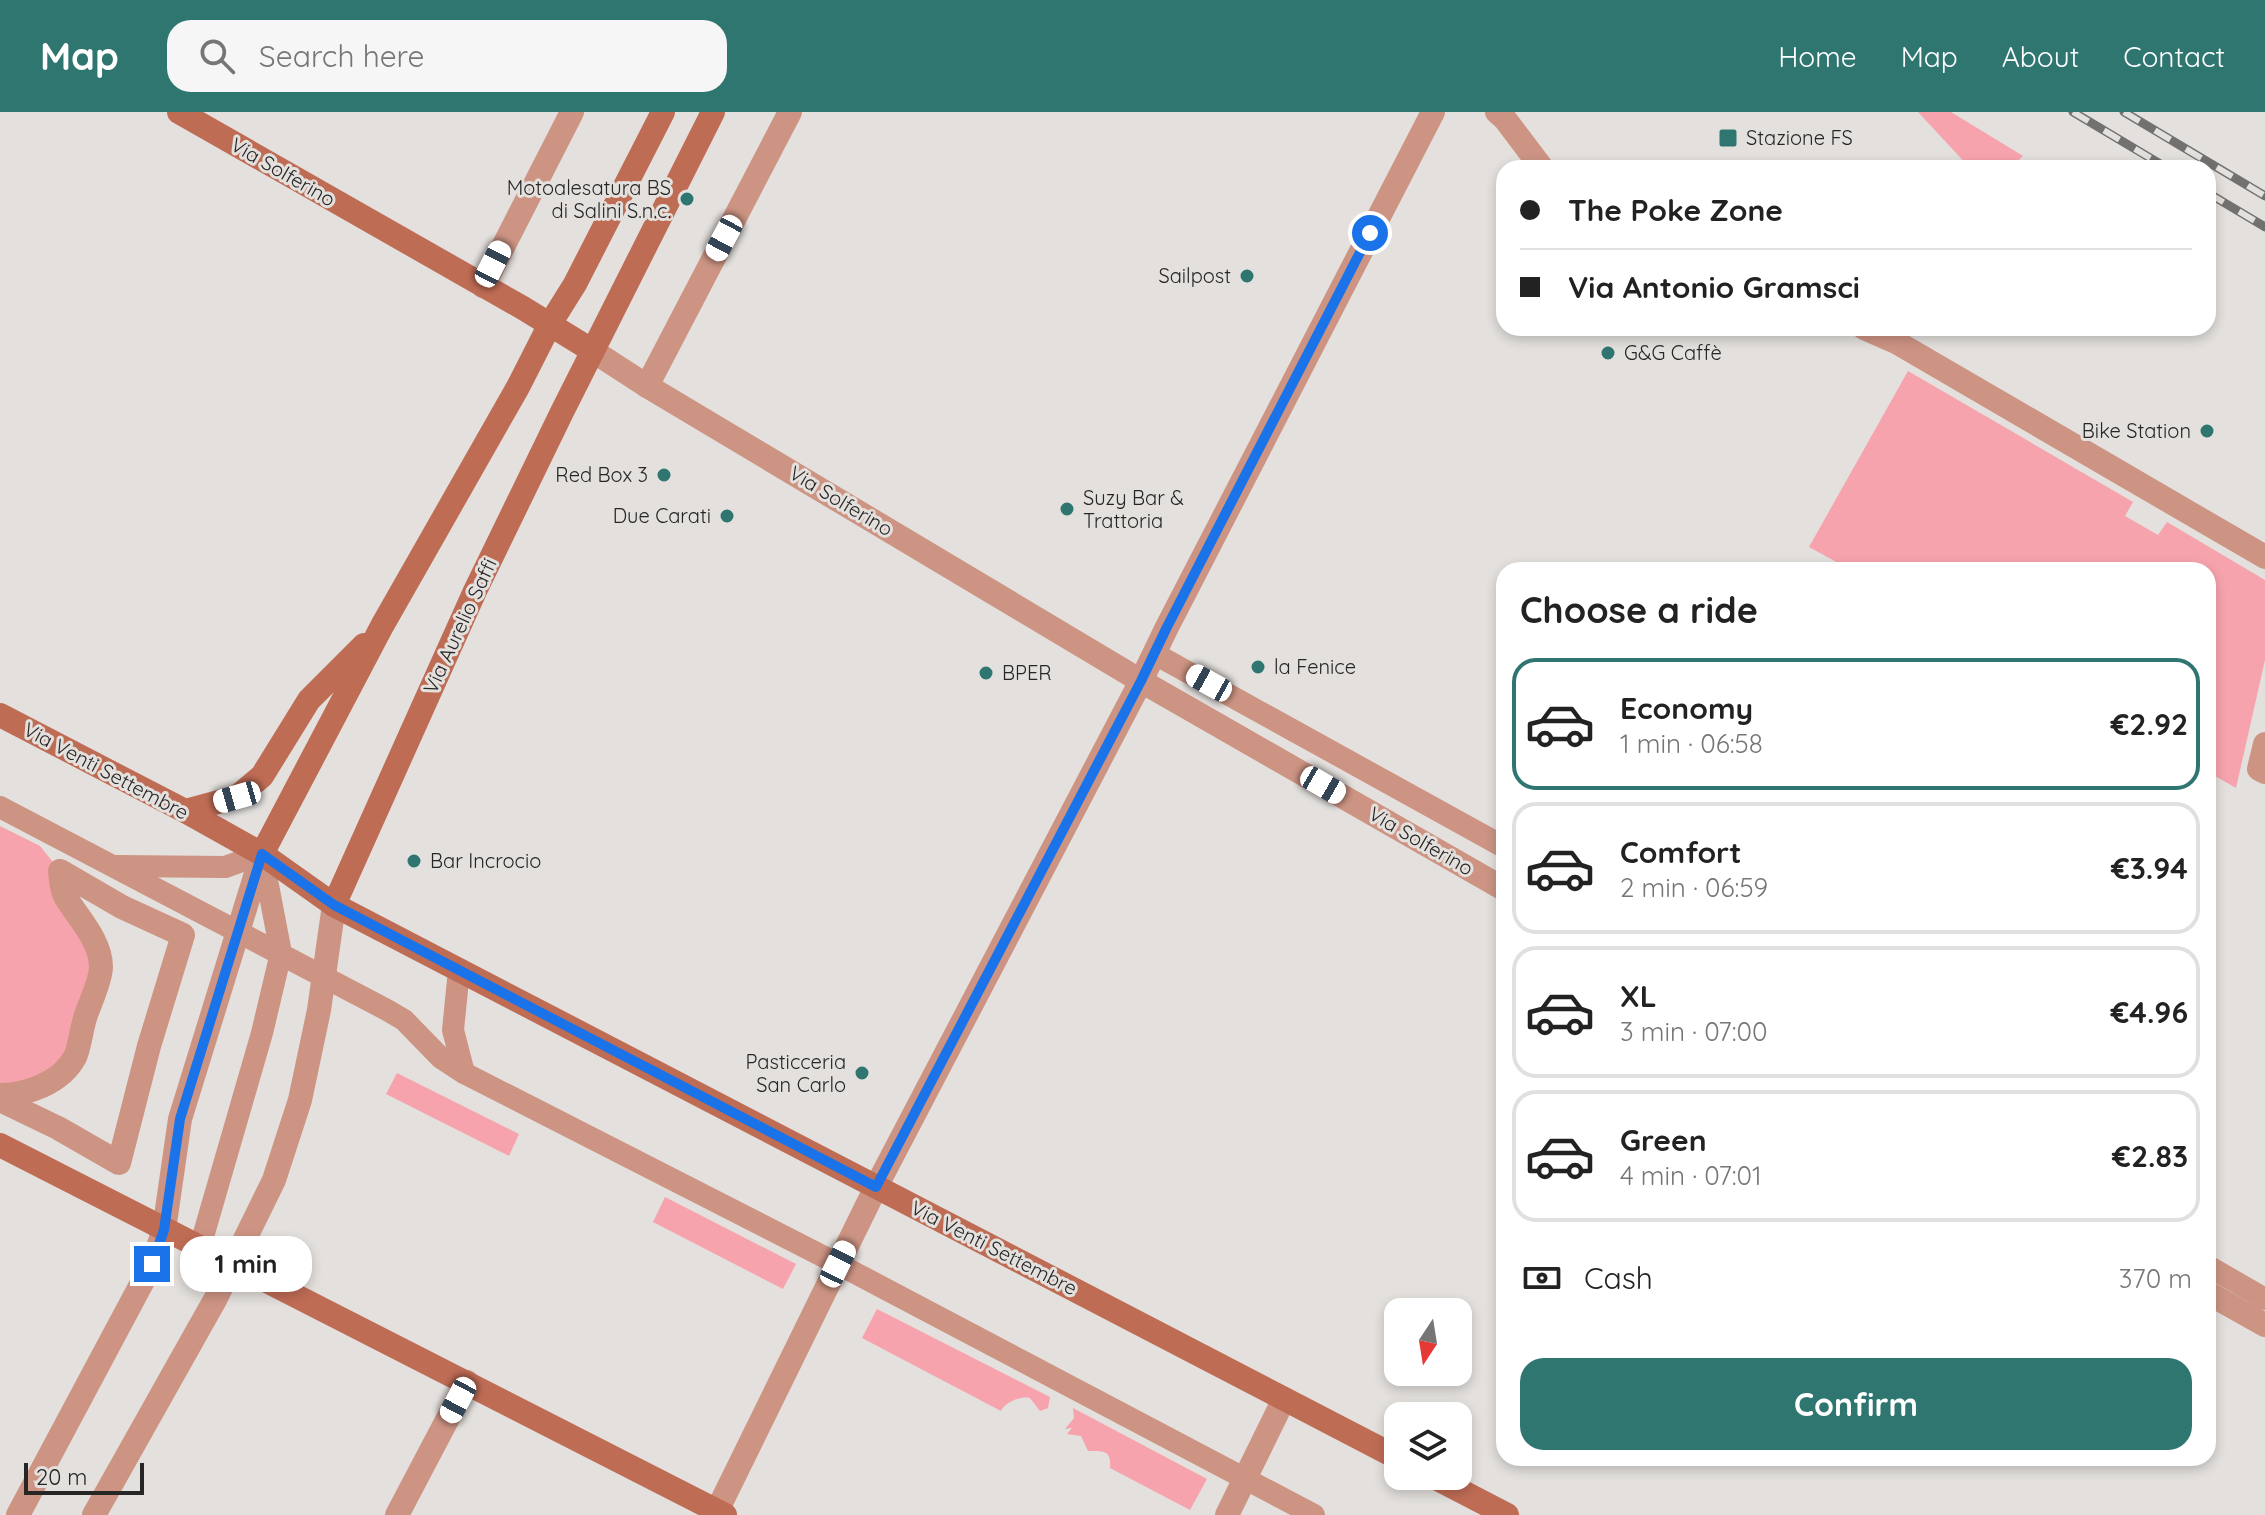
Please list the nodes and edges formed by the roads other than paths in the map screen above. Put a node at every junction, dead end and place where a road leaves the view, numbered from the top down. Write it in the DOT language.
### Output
graph roads {
  1 [pos="179,112"];
  2 [pos="572,112"];
  3 [pos="663,112"];
  4 [pos="713,112"];
  5 [pos="790,112"];
  6 [pos="1433,112"];
  7 [pos="1497,112"];
  8 [pos="1536,160"];
  9 [pos="483,286"];
  10 [pos="550,324"];
  11 [pos="1882,336"];
  12 [pos="593,351"];
  13 [pos="647,386"];
  14 [pos="2265,557"];
  15 [pos="382,626"];
  16 [pos="1155,654"];
  17 [pos="1141,681"];
  18 [pos="0,715"];
  19 [pos="2265,744"];
  20 [pos="2265,772"];
  21 [pos="0,807"];
  22 [pos="185,811"];
  23 [pos="1496,843"];
  24 [pos="262,854"];
  25 [pos="112,866"];
  26 [pos="1496,884"];
  27 [pos="334,905"];
  28 [pos="238,930"];
  29 [pos="281,953"];
  30 [pos="459,970"];
  31 [pos="322,975"];
  32 [pos="464,1073"];
  33 [pos="0,1098"];
  34 [pos="0,1145"];
  35 [pos="876,1187"];
  36 [pos="164,1230"];
  37 [pos="200,1247"];
  38 [pos="234,1264"];
  39 [pos="838,1264"];
  40 [pos="2216,1271"];
  41 [pos="2216,1297"];
  42 [pos="2265,1299"];
  43 [pos="2265,1325"];
  44 [pos="467,1382"];
  45 [pos="1284,1399"];
  46 [pos="1384,1451"];
  47 [pos="1245,1478"];
  48 [pos="1459,1490"];
  49 [pos="719,1514"];
  50 [pos="18,1515"];
  51 [pos="94,1515"];
  52 [pos="397,1515"];
  53 [pos="1227,1515"];
  54 [pos="1314,1515"];
  55 [pos="1507,1515"];
  1 -- 9 [label="main road, Via Solferino"];
  2 -- 9 [label="street"];
  3 -- 10 [label="main road"];
  4 -- 12 [label="main road, Via Aurelio Saffi"];
  5 -- 13 [label="street"];
  6 -- 16 [label="street"];
  7 -- 8 [label="street"];
  9 -- 10 [label="main road, Via Solferino"];
  10 -- 12 [label="main road, Via Solferino"];
  10 -- 15 [label="main road"];
  11 -- 14 [label="street"];
  12 -- 13 [label="street, Via Solferino"];
  12 -- 27 [label="main road, Via Aurelio Saffi"];
  13 -- 17 [label="street, Via Solferino"];
  15 -- 22 [label="main road"];
  15 -- 24 [label="main road"];
  16 -- 17 [label="street"];
  16 -- 23 [label="lane"];
  17 -- 26 [label="street, Via Solferino"];
  17 -- 35 [label="street"];
  18 -- 22 [label="main road, Via Venti Settembre"];
  19 -- 20 [label="street"];
  21 -- 25 [label="lane"];
  22 -- 24 [label="main road, Via Venti Settembre"];
  24 -- 25 [label="lane"];
  24 -- 27 [label="main road, Via Venti Settembre"];
  24 -- 28 [label="street"];
  24 -- 29 [label="lane"];
  25 -- 28 [label="lane"];
  27 -- 30 [label="main road, Via Venti Settembre"];
  27 -- 31 [label="street"];
  28 -- 29 [label="lane"];
  28 -- 36 [label="street"];
  29 -- 31 [label="lane"];
  29 -- 37 [label="lane"];
  30 -- 32 [label="lane"];
  30 -- 35 [label="main road, Via Venti Settembre"];
  31 -- 32 [label="lane"];
  31 -- 38 [label="street"];
  32 -- 39 [label="lane"];
  33 -- 33 [label="street"];
  34 -- 36 [label="main road"];
  35 -- 39 [label="street"];
  35 -- 45 [label="main road, Via Venti Settembre"];
  36 -- 37 [label="main road"];
  36 -- 50 [label="street"];
  37 -- 38 [label="main road"];
  38 -- 44 [label="main road"];
  38 -- 51 [label="street"];
  39 -- 47 [label="lane"];
  39 -- 49 [label="street"];
  40 -- 42 [label="lane"];
  41 -- 43 [label="street"];
  44 -- 49 [label="main road"];
  44 -- 52 [label="street"];
  45 -- 46 [label="main road, Via Venti Settembre"];
  45 -- 47 [label="street"];
  47 -- 53 [label="street"];
  47 -- 54 [label="lane"];
  48 -- 55 [label="main road"];
}
